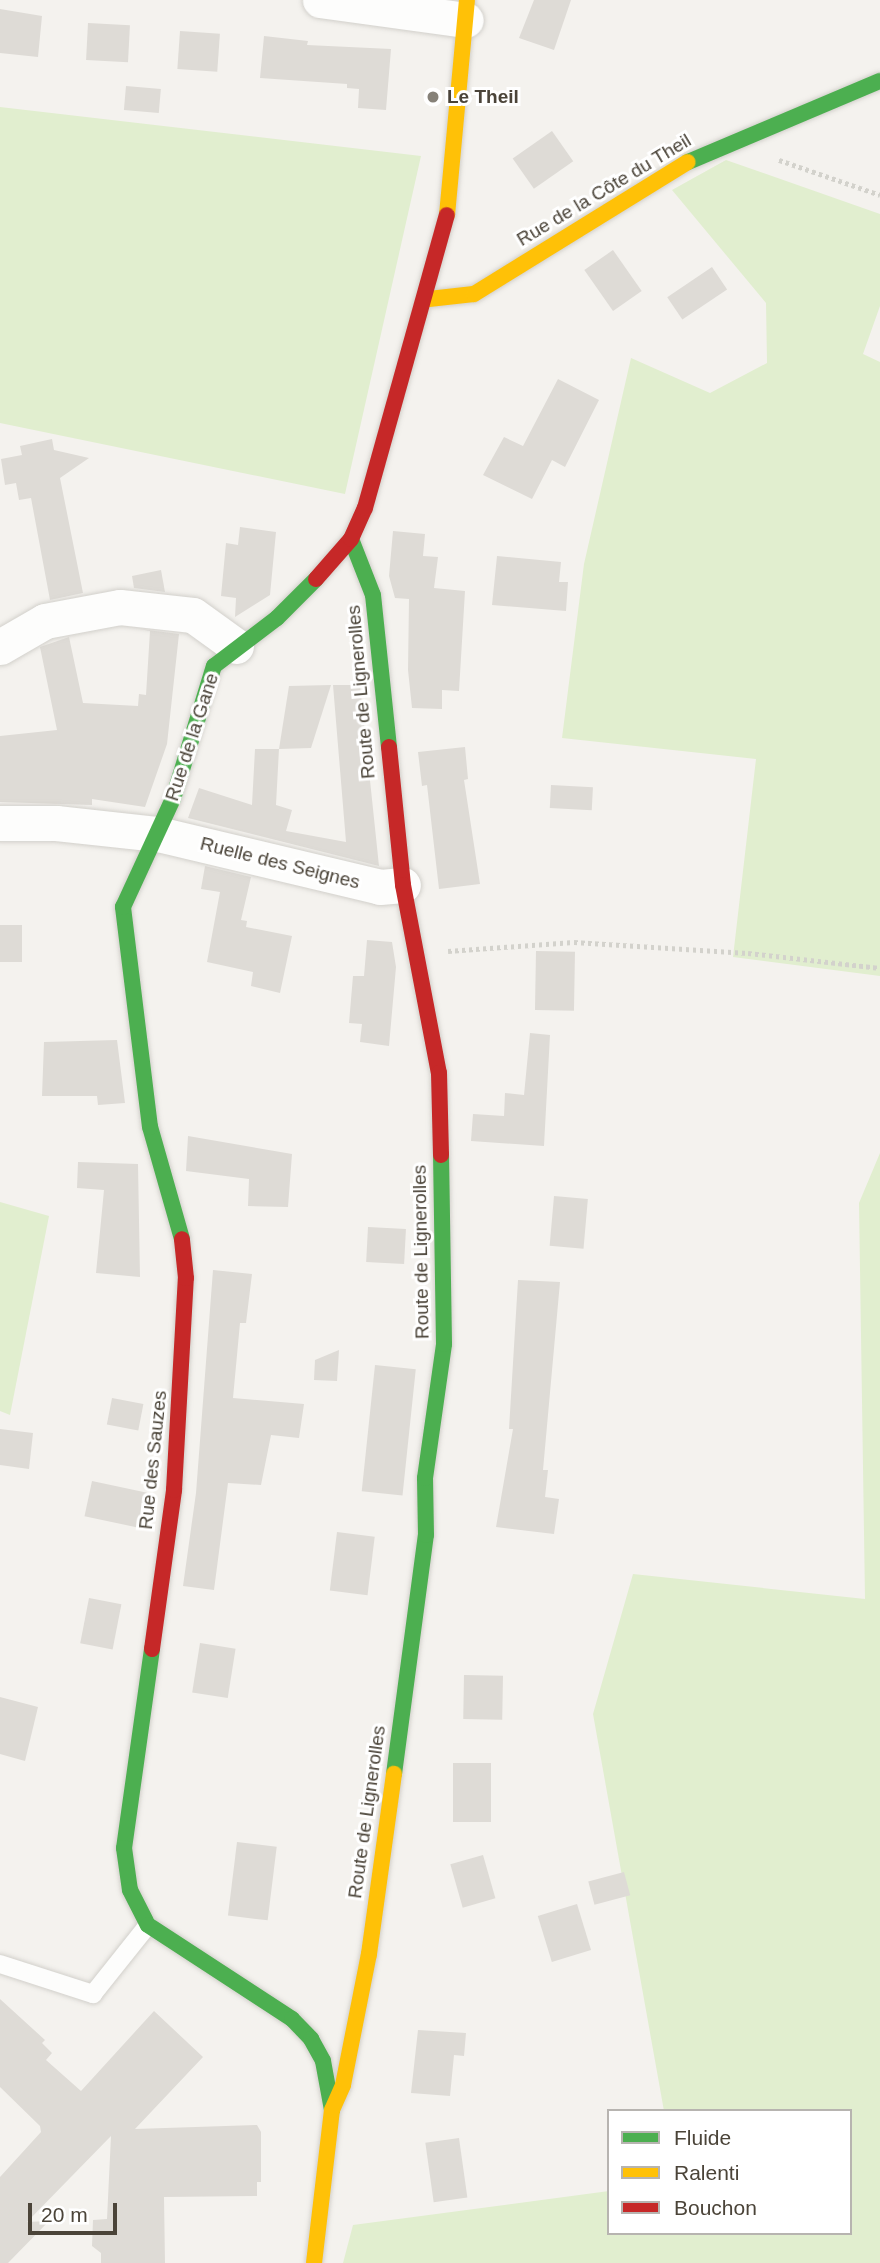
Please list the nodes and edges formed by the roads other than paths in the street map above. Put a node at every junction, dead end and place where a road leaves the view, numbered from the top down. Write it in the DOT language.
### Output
graph roads {
  1 [pos="320,0"];
  2 [pos="467,10"];
  3 [pos="880,81"];
  4 [pos="429,299"];
  5 [pos="351,538"];
  6 [pos="236,646"];
  7 [pos="0,647"];
  8 [pos="0,823"];
  9 [pos="158,834"];
  10 [pos="402,885"];
  11 [pos="148,1925"];
  12 [pos="0,1964"];
  13 [pos="356,2010"];
  14 [pos="339,2016"];
  15 [pos="292,2019"];
  16 [pos="322,2023"];
  17 [pos="332,2110"];
  18 [pos="314,2263"];
  1 -- 2 [label="street"];
  2 -- 4 [label="street, Rue de la Gane"];
  3 -- 4 [label="street, Rue de la Côte du Theil"];
  4 -- 5 [label="street, Rue de la Gane"];
  5 -- 6 [label="street, Rue de la Gane"];
  5 -- 10 [label="street, Route de Lignerolles"];
  6 -- 7 [label="street"];
  6 -- 9 [label="street, Rue de la Gane"];
  8 -- 9 [label="street"];
  9 -- 10 [label="street, Ruelle des Seignes"];
  9 -- 11 [label="street, Rue des Sauzes"];
  10 -- 13 [label="street, Route de Lignerolles"];
  11 -- 12 [label="lane"];
  11 -- 15 [label="street, Rue des Sauzes"];
  13 -- 14 [label="street"];
  13 -- 17 [label="street, Route de Lignerolles"];
  15 -- 16 [label="street"];
  15 -- 17 [label="street"];
  17 -- 18 [label="street"];
}
